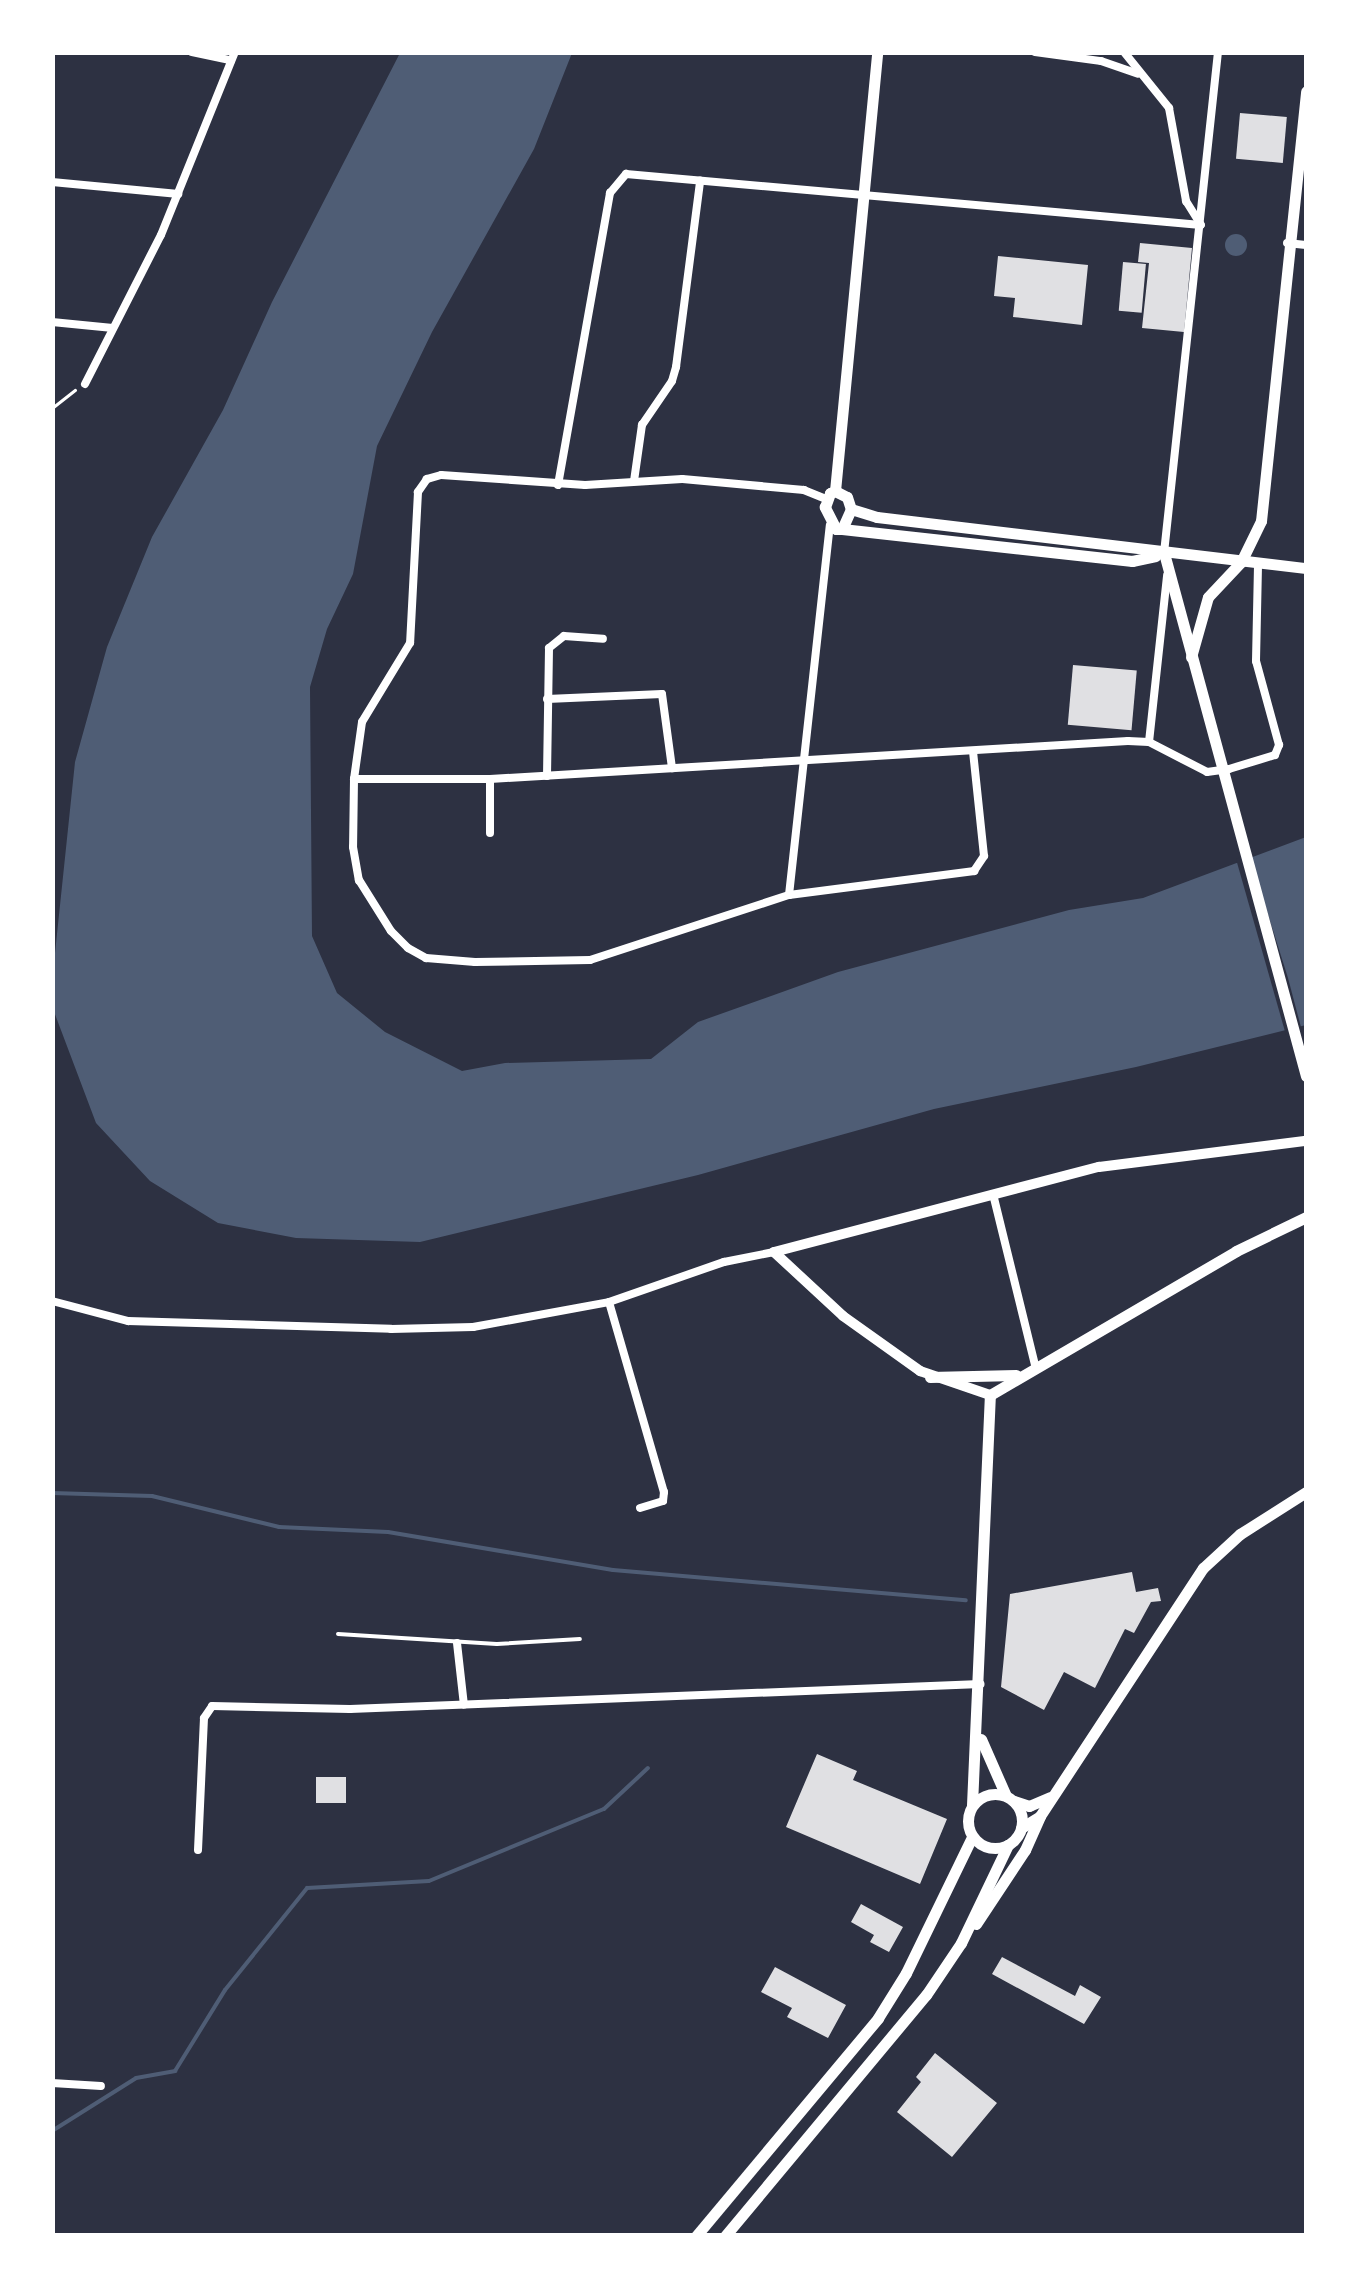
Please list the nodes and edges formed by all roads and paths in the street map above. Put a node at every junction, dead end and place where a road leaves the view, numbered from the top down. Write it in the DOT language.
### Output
graph roads {
  1 [pos="192,52"];
  2 [pos="877,52"];
  3 [pos="1035,52"];
  4 [pos="1124,52"];
  5 [pos="1218,52"];
  6 [pos="233,56"];
  7 [pos="1140,75"];
  8 [pos="1306,91"];
  9 [pos="700,181"];
  10 [pos="52,182"];
  11 [pos="178,194"];
  12 [pos="864,198"];
  13 [pos="1201,225"];
  14 [pos="1287,243"];
  15 [pos="1306,244"];
  16 [pos="52,322"];
  17 [pos="113,328"];
  18 [pos="85,384"];
  19 [pos="52,408"];
  20 [pos="634,482"];
  21 [pos="558,485"];
  22 [pos="831,495"];
  23 [pos="852,509"];
  24 [pos="836,527"];
  25 [pos="1164,553"];
  26 [pos="1241,562"];
  27 [pos="1258,563"];
  28 [pos="1306,568"];
  29 [pos="1167,575"];
  30 [pos="603,639"];
  31 [pos="1191,657"];
  32 [pos="548,699"];
  33 [pos="1148,742"];
  34 [pos="973,752"];
  35 [pos="800,763"];
  36 [pos="672,768"];
  37 [pos="547,776"];
  38 [pos="354,779"];
  39 [pos="490,779"];
  40 [pos="490,833"];
  41 [pos="789,895"];
  42 [pos="1306,1076"];
  43 [pos="1306,1141"];
  44 [pos="993,1194"];
  45 [pos="1306,1217"];
  46 [pos="774,1252"];
  47 [pos="52,1301"];
  48 [pos="609,1302"];
  49 [pos="1035,1365"];
  50 [pos="1020,1375"];
  51 [pos="930,1377"];
  52 [pos="990,1395"];
  53 [pos="1306,1492"];
  54 [pos="640,1508"];
  55 [pos="338,1634"];
  56 [pos="580,1639"];
  57 [pos="458,1643"];
  58 [pos="981,1684"];
  59 [pos="464,1705"];
  60 [pos="978,1730"];
  61 [pos="1054,1794"];
  62 [pos="1010,1799"];
  63 [pos="972,1805"];
  64 [pos="1040,1816"];
  65 [pos="1021,1828"];
  66 [pos="972,1837"];
  67 [pos="1008,1845"];
  68 [pos="198,1850"];
  69 [pos="962,1943"];
  70 [pos="52,2083"];
  71 [pos="101,2086"];
  72 [pos="696,2236"];
  73 [pos="725,2236"];
  1 -- 6 [label="street"];
  2 -- 12 [label="main road"];
  3 -- 7 [label="street"];
  4 -- 7 [label="street"];
  5 -- 13 [label="street"];
  6 -- 11 [label="street"];
  7 -- 13 [label="street"];
  8 -- 14 [label="main road"];
  9 -- 12 [label="street"];
  9 -- 20 [label="street"];
  9 -- 21 [label="street"];
  10 -- 11 [label="street"];
  11 -- 17 [label="street"];
  12 -- 13 [label="street"];
  12 -- 22 [label="main road"];
  13 -- 25 [label="street"];
  14 -- 15 [label="street"];
  14 -- 26 [label="main road"];
  16 -- 17 [label="street"];
  17 -- 18 [label="street"];
  18 -- 19 [label="path"];
  20 -- 21 [label="street"];
  20 -- 22 [label="street"];
  21 -- 38 [label="street"];
  22 -- 23 [label="main road"];
  22 -- 24 [label="main road"];
  23 -- 24 [label="main road"];
  23 -- 25 [label="main road"];
  24 -- 25 [label="main road"];
  24 -- 35 [label="street"];
  25 -- 26 [label="main road"];
  25 -- 29 [label="main road"];
  26 -- 27 [label="main road"];
  26 -- 31 [label="main road"];
  27 -- 28 [label="main road"];
  27 -- 33 [label="street"];
  29 -- 31 [label="main road"];
  29 -- 33 [label="street"];
  30 -- 32 [label="street"];
  31 -- 42 [label="main road"];
  32 -- 36 [label="street"];
  32 -- 37 [label="street"];
  33 -- 34 [label="street"];
  34 -- 35 [label="street"];
  34 -- 41 [label="street"];
  35 -- 36 [label="street"];
  35 -- 41 [label="street"];
  36 -- 37 [label="street"];
  37 -- 39 [label="street"];
  38 -- 39 [label="street"];
  38 -- 41 [label="street"];
  39 -- 40 [label="street"];
  43 -- 44 [label="street"];
  44 -- 46 [label="street"];
  44 -- 49 [label="street"];
  45 -- 49 [label="main road"];
  46 -- 48 [label="street"];
  46 -- 51 [label="street"];
  47 -- 48 [label="street"];
  48 -- 54 [label="street"];
  49 -- 50 [label="main road"];
  50 -- 51 [label="main road"];
  50 -- 52 [label="main road"];
  51 -- 52 [label="street"];
  52 -- 58 [label="main road"];
  53 -- 61 [label="main road"];
  55 -- 57 [label="lane"];
  56 -- 57 [label="lane"];
  57 -- 59 [label="street"];
  58 -- 59 [label="street"];
  58 -- 60 [label="main road"];
  59 -- 68 [label="street"];
  60 -- 62 [label="main road"];
  60 -- 63 [label="main road"];
  61 -- 62 [label="main road"];
  61 -- 64 [label="main road"];
  62 -- 63 [label="main road"];
  62 -- 65 [label="main road"];
  63 -- 66 [label="main road"];
  64 -- 65 [label="main road"];
  64 -- 69 [label="main road"];
  65 -- 67 [label="main road"];
  66 -- 67 [label="main road"];
  66 -- 72 [label="main road"];
  67 -- 69 [label="main road"];
  69 -- 73 [label="main road"];
  70 -- 71 [label="street"];
}
